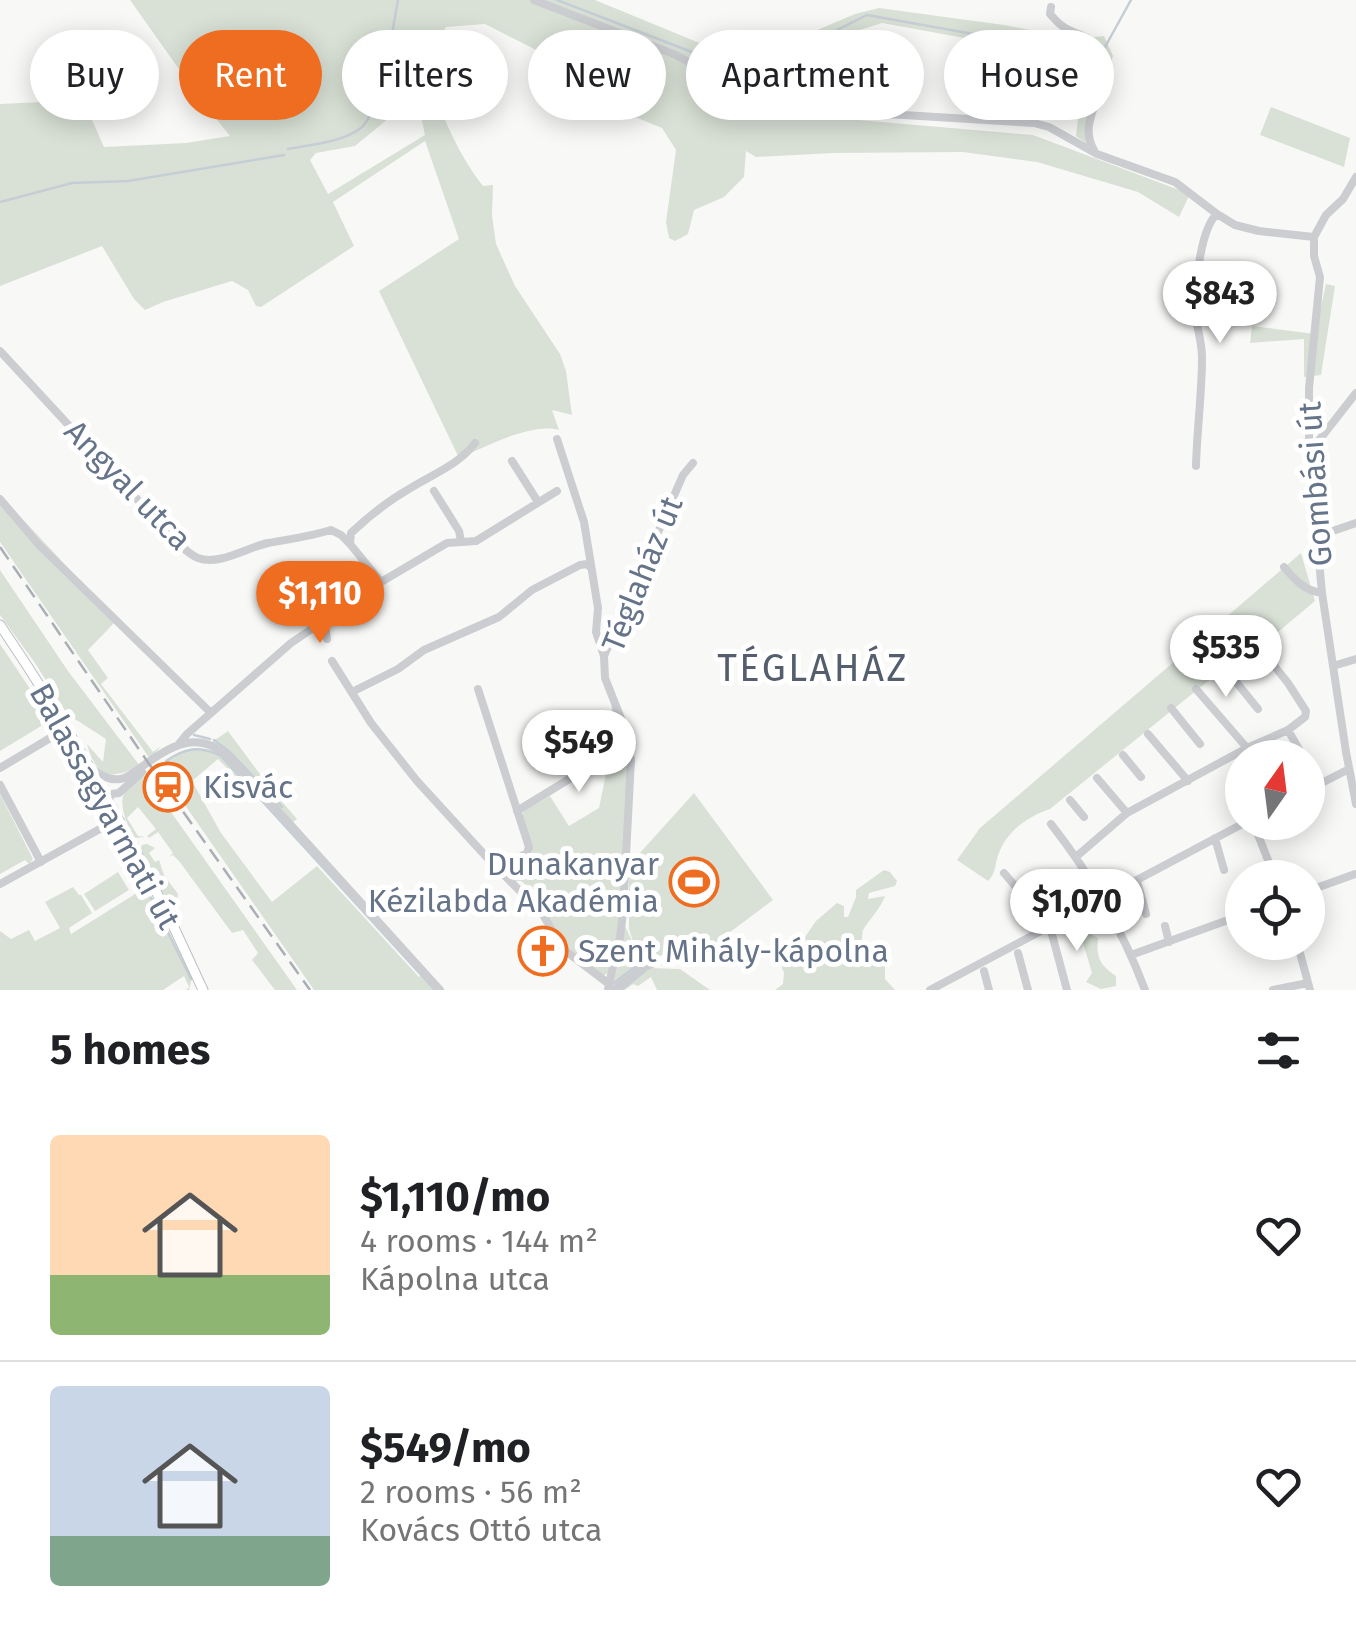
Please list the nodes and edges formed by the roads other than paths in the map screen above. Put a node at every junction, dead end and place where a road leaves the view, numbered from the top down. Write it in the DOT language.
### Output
graph roads {
  1 [pos="534,0"];
  2 [pos="1051,7"];
  3 [pos="1097,154"];
  4 [pos="1356,177"];
  5 [pos="1217,214"];
  6 [pos="1314,237"];
  7 [pos="0,351"];
  8 [pos="1356,392"];
  9 [pos="557,440"];
  10 [pos="475,443"];
  11 [pos="1310,453"];
  12 [pos="512,460"];
  13 [pos="693,463"];
  14 [pos="1196,466"];
  15 [pos="557,490"];
  16 [pos="434,491"];
  17 [pos="0,499"];
  18 [pos="538,502"];
  19 [pos="1356,522"];
  20 [pos="1318,536"];
  21 [pos="461,541"];
  22 [pos="350,544"];
  23 [pos="1284,567"];
  24 [pos="591,568"];
  25 [pos="381,582"];
  26 [pos="1322,593"];
  27 [pos="324,620"];
  28 [pos="0,625"];
  29 [pos="328,640"];
  30 [pos="1259,647"];
  31 [pos="604,656"];
  32 [pos="1356,659"];
  33 [pos="332,660"];
  34 [pos="1332,666"];
  35 [pos="1224,667"];
  36 [pos="478,689"];
  37 [pos="1196,689"];
  38 [pos="352,692"];
  39 [pos="1171,708"];
  40 [pos="1258,709"];
  41 [pos="210,712"];
  42 [pos="67,728"];
  43 [pos="1288,730"];
  44 [pos="1148,734"];
  45 [pos="1240,740"];
  46 [pos="1265,740"];
  47 [pos="1294,740"];
  48 [pos="1200,744"];
  49 [pos="175,747"];
  50 [pos="628,748"];
  51 [pos="1123,755"];
  52 [pos="1225,760"];
  53 [pos="89,766"];
  54 [pos="0,768"];
  55 [pos="1349,769"];
  56 [pos="1141,777"];
  57 [pos="1096,778"];
  58 [pos="118,780"];
  59 [pos="1188,781"];
  60 [pos="1325,781"];
  61 [pos="0,785"];
  62 [pos="122,791"];
  63 [pos="106,795"];
  64 [pos="1070,800"];
  65 [pos="1356,804"];
  66 [pos="517,811"];
  67 [pos="1126,813"];
  68 [pos="1084,817"];
  69 [pos="120,823"];
  70 [pos="1051,824"];
  71 [pos="107,825"];
  72 [pos="1225,833"];
  73 [pos="1215,838"];
  74 [pos="1077,856"];
  75 [pos="41,862"];
  76 [pos="498,870"];
  77 [pos="1224,870"];
  78 [pos="1004,873"];
  79 [pos="1355,874"];
  80 [pos="1137,881"];
  81 [pos="0,884"];
  82 [pos="1325,885"];
  83 [pos="1103,899"];
  84 [pos="1146,914"];
  85 [pos="1225,921"];
  86 [pos="1165,926"];
  87 [pos="1050,927"];
  88 [pos="1169,942"];
  89 [pos="1018,953"];
  90 [pos="1132,956"];
  91 [pos="1301,960"];
  92 [pos="652,964"];
  93 [pos="984,971"];
  94 [pos="1309,986"];
  95 [pos="610,988"];
  96 [pos="203,990"];
  97 [pos="440,990"];
  98 [pos="930,990"];
  99 [pos="989,990"];
  100 [pos="1028,990"];
  101 [pos="1067,990"];
  102 [pos="1144,990"];
  103 [pos="1273,990"];
  1 -- 3 [label="street"];
  2 -- 3 [label="street"];
  3 -- 5 [label="street"];
  4 -- 6 [label="street"];
  5 -- 6 [label="street"];
  5 -- 14 [label="street"];
  6 -- 11 [label="street, Gombási út"];
  7 -- 22 [label="street, Angyal utca"];
  8 -- 11 [label="street"];
  9 -- 24 [label="street"];
  10 -- 22 [label="street"];
  11 -- 20 [label="street, Gombási út"];
  12 -- 18 [label="street"];
  13 -- 31 [label="street, Téglaház út"];
  15 -- 18 [label="street"];
  16 -- 21 [label="street"];
  17 -- 41 [label="street"];
  18 -- 21 [label="street"];
  19 -- 20 [label="street"];
  20 -- 26 [label="street, Gombási út"];
  21 -- 25 [label="street"];
  22 -- 25 [label="street"];
  23 -- 26 [label="street"];
  24 -- 31 [label="street"];
  24 -- 38 [label="street"];
  25 -- 27 [label="street"];
  26 -- 34 [label="street, Gombási út"];
  27 -- 29 [label="street"];
  27 -- 41 [label="street"];
  28 -- 42 [label="main road, Balassagyarmati út"];
  30 -- 43 [label="street"];
  31 -- 50 [label="street, Téglaház út"];
  32 -- 34 [label="street"];
  33 -- 38 [label="street"];
  34 -- 55 [label="street, Gombási út"];
  35 -- 40 [label="street"];
  36 -- 66 [label="street"];
  37 -- 45 [label="street"];
  38 -- 76 [label="street"];
  39 -- 48 [label="street"];
  41 -- 49 [label="street"];
  42 -- 53 [label="main road, Balassagyarmati út"];
  42 -- 54 [label="street"];
  43 -- 46 [label="street"];
  43 -- 47 [label="street"];
  44 -- 59 [label="street"];
  49 -- 58 [label="street"];
  49 -- 62 [label="street"];
  49 -- 97 [label="street"];
  50 -- 66 [label="street"];
  50 -- 95 [label="street, Téglaház út"];
  51 -- 56 [label="street"];
  52 -- 59 [label="street"];
  53 -- 58 [label="street"];
  53 -- 63 [label="main road, Balassagyarmati út"];
  55 -- 60 [label="street"];
  55 -- 65 [label="street, Gombási út"];
  57 -- 67 [label="street"];
  58 -- 63 [label="street"];
  59 -- 67 [label="street"];
  61 -- 75 [label="street"];
  62 -- 63 [label="street"];
  62 -- 69 [label="street"];
  63 -- 69 [label="main road, Balassagyarmati út"];
  64 -- 68 [label="street"];
  66 -- 76 [label="street"];
  67 -- 74 [label="street"];
  69 -- 96 [label="main road, Balassagyarmati út"];
  70 -- 74 [label="street"];
  71 -- 75 [label="street"];
  72 -- 73 [label="street"];
  73 -- 77 [label="street"];
  73 -- 80 [label="street"];
  74 -- 83 [label="street"];
  75 -- 81 [label="street"];
  76 -- 95 [label="street"];
  78 -- 87 [label="street"];
  79 -- 82 [label="street"];
  80 -- 83 [label="street"];
  80 -- 84 [label="street"];
  83 -- 87 [label="street"];
  83 -- 90 [label="street"];
  85 -- 88 [label="street"];
  86 -- 88 [label="street"];
  87 -- 98 [label="street"];
  87 -- 101 [label="street"];
  88 -- 90 [label="street"];
  89 -- 100 [label="street"];
  90 -- 102 [label="street"];
  91 -- 94 [label="street"];
  92 -- 95 [label="street"];
  93 -- 99 [label="street"];
  94 -- 103 [label="street"];
}
